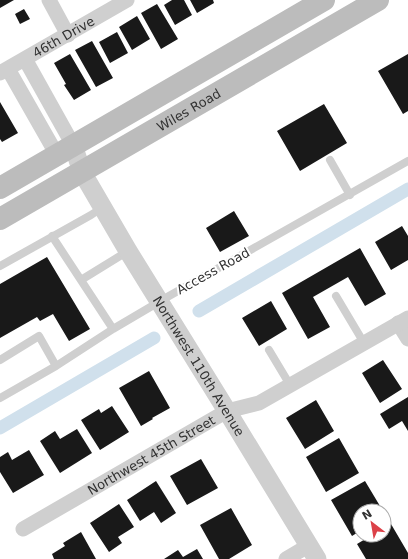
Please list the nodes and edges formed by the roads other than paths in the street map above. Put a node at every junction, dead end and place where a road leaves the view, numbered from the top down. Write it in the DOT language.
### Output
graph roads {
  1 [pos="49,0"];
  2 [pos="128,0"];
  3 [pos="324,0"];
  4 [pos="378,0"];
  5 [pos="68,34"];
  6 [pos="25,59"];
  7 [pos="4,71"];
  8 [pos="65,150"];
  9 [pos="330,160"];
  10 [pos="408,161"];
  11 [pos="82,172"];
  12 [pos="0,188"];
  13 [pos="350,195"];
  14 [pos="103,206"];
  15 [pos="0,219"];
  16 [pos="52,236"];
  17 [pos="128,251"];
  18 [pos="0,266"];
  19 [pos="81,280"];
  20 [pos="336,296"];
  21 [pos="160,302"];
  22 [pos="403,320"];
  23 [pos="112,329"];
  24 [pos="408,339"];
  25 [pos="364,343"];
  26 [pos="269,350"];
  27 [pos="0,360"];
  28 [pos="56,366"];
  29 [pos="290,385"];
  30 [pos="0,398"];
  31 [pos="227,411"];
  32 [pos="23,529"];
  33 [pos="313,552"];
  34 [pos="286,559"];
  1 -- 5 [label="street"];
  2 -- 5 [label="street, 46th Drive"];
  3 -- 8 [label="main road"];
  4 -- 11 [label="main road, Wiles Road"];
  5 -- 6 [label="street, 46th Drive"];
  6 -- 7 [label="street, 46th Drive"];
  6 -- 8 [label="street"];
  7 -- 8 [label="street"];
  8 -- 11 [label="street, Northwest 110th Avenue"];
  8 -- 12 [label="main road"];
  9 -- 13 [label="lane"];
  10 -- 13 [label="lane, Access Road"];
  11 -- 14 [label="street, Northwest 110th Avenue"];
  11 -- 15 [label="main road, Wiles Road"];
  13 -- 21 [label="lane, Access Road"];
  14 -- 16 [label="lane"];
  14 -- 17 [label="street, Northwest 110th Avenue"];
  16 -- 18 [label="lane"];
  16 -- 19 [label="lane"];
  17 -- 19 [label="lane"];
  17 -- 21 [label="street, Northwest 110th Avenue"];
  19 -- 23 [label="lane"];
  20 -- 25 [label="lane"];
  21 -- 23 [label="lane, Access Road"];
  21 -- 31 [label="street, Northwest 110th Avenue"];
  22 -- 24 [label="street"];
  22 -- 25 [label="street, Northwest 45th Street"];
  23 -- 28 [label="lane, Access Road"];
  25 -- 29 [label="street, Northwest 45th Street"];
  26 -- 29 [label="lane"];
  27 -- 28 [label="lane"];
  28 -- 30 [label="lane, Access Road"];
  29 -- 31 [label="street, Northwest 45th Street"];
  31 -- 32 [label="street, Northwest 45th Street"];
  31 -- 33 [label="street, Northwest 110th Avenue"];
  33 -- 34 [label="street"];
}
